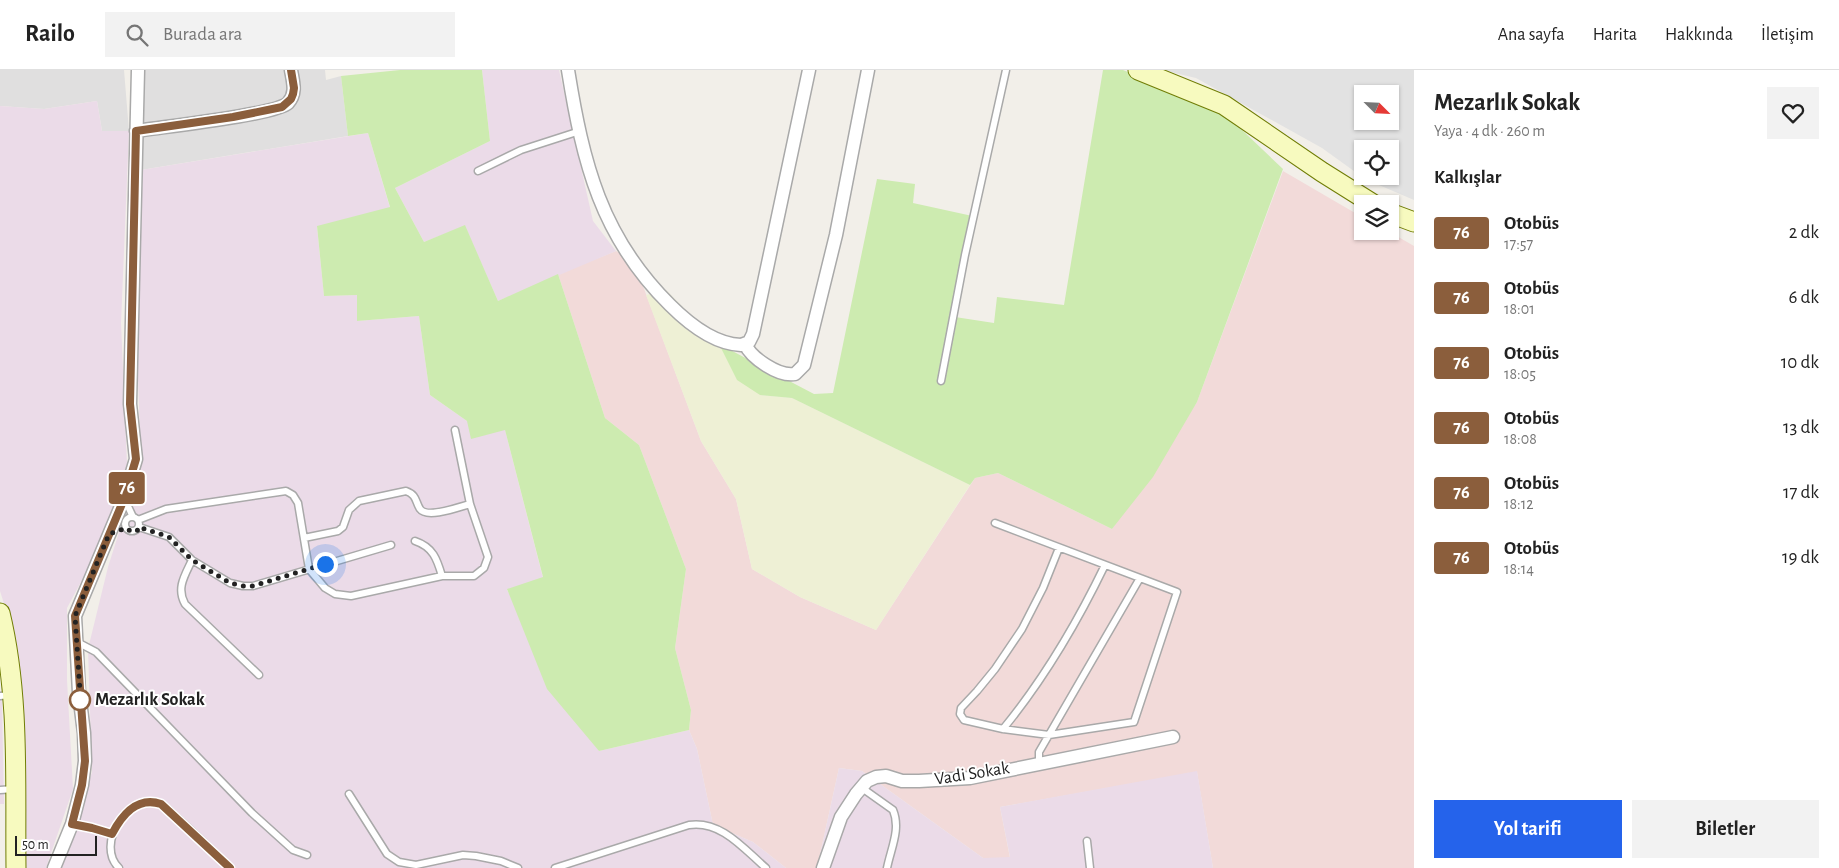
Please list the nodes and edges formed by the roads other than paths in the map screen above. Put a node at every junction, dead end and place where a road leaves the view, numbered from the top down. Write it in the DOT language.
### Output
graph roads {
  1 [pos="138,70"];
  2 [pos="291,70"];
  3 [pos="568,70"];
  4 [pos="809,70"];
  5 [pos="868,70"];
  6 [pos="1006,70"];
  7 [pos="1138,70"];
  8 [pos="580,130"];
  9 [pos="136,131"];
  10 [pos="478,170"];
  11 [pos="1359,195"];
  12 [pos="1399,216"];
  13 [pos="1414,222"];
  14 [pos="745,344"];
  15 [pos="941,381"];
  16 [pos="455,430"];
  17 [pos="124,499"];
  18 [pos="470,504"];
  19 [pos="137,521"];
  20 [pos="995,523"];
  21 [pos="126,528"];
  22 [pos="109,534"];
  23 [pos="304,538"];
  24 [pos="415,541"];
  25 [pos="391,545"];
  26 [pos="1059,548"];
  27 [pos="192,560"];
  28 [pos="1105,565"];
  29 [pos="309,569"];
  30 [pos="442,576"];
  31 [pos="1140,578"];
  32 [pos="0,614"];
  33 [pos="77,642"];
  34 [pos="259,675"];
  35 [pos="6,696"];
  36 [pos="1003,729"];
  37 [pos="1049,735"];
  38 [pos="1174,737"];
  39 [pos="1039,763"];
  40 [pos="862,788"];
  41 [pos="7,789"];
  42 [pos="348,794"];
  43 [pos="72,824"];
  44 [pos="112,834"];
  45 [pos="1087,841"];
  46 [pos="307,855"];
  47 [pos="16,868"];
  48 [pos="54,868"];
  49 [pos="119,868"];
  50 [pos="230,868"];
  51 [pos="518,868"];
  52 [pos="555,868"];
  53 [pos="766,868"];
  54 [pos="823,868"];
  55 [pos="887,868"];
  56 [pos="1090,868"];
  1 -- 9 [label="street"];
  2 -- 9 [label="street"];
  3 -- 8 [label="street"];
  4 -- 14 [label="street"];
  5 -- 14 [label="street"];
  6 -- 15 [label="lane"];
  7 -- 11 [label="street"];
  8 -- 10 [label="lane"];
  8 -- 14 [label="street"];
  9 -- 17 [label="street"];
  12 -- 13 [label="street"];
  16 -- 18 [label="lane"];
  17 -- 19 [label="lane"];
  17 -- 22 [label="street"];
  18 -- 23 [label="lane"];
  18 -- 30 [label="lane"];
  19 -- 21 [label="lane"];
  19 -- 21 [label="lane"];
  19 -- 23 [label="lane"];
  19 -- 27 [label="lane"];
  20 -- 26 [label="lane"];
  21 -- 22 [label="lane"];
  22 -- 33 [label="street"];
  23 -- 29 [label="lane"];
  24 -- 30 [label="lane"];
  25 -- 29 [label="lane"];
  26 -- 28 [label="lane"];
  26 -- 36 [label="lane"];
  27 -- 29 [label="lane"];
  27 -- 34 [label="lane"];
  28 -- 31 [label="lane"];
  28 -- 36 [label="lane"];
  29 -- 30 [label="lane"];
  31 -- 37 [label="lane"];
  31 -- 37 [label="lane"];
  32 -- 35 [label="street"];
  33 -- 43 [label="street"];
  33 -- 46 [label="lane"];
  35 -- 41 [label="street"];
  36 -- 37 [label="lane"];
  37 -- 39 [label="lane"];
  38 -- 39 [label="street, Vadi Sokak"];
  39 -- 40 [label="street, Vadi Sokak"];
  40 -- 54 [label="street, Vadi Sokak"];
  40 -- 55 [label="lane"];
  41 -- 47 [label="street"];
  42 -- 51 [label="lane"];
  43 -- 44 [label="lane"];
  43 -- 48 [label="street"];
  44 -- 49 [label="lane"];
  44 -- 50 [label="lane"];
  45 -- 56 [label="lane"];
  52 -- 53 [label="lane"];
}
